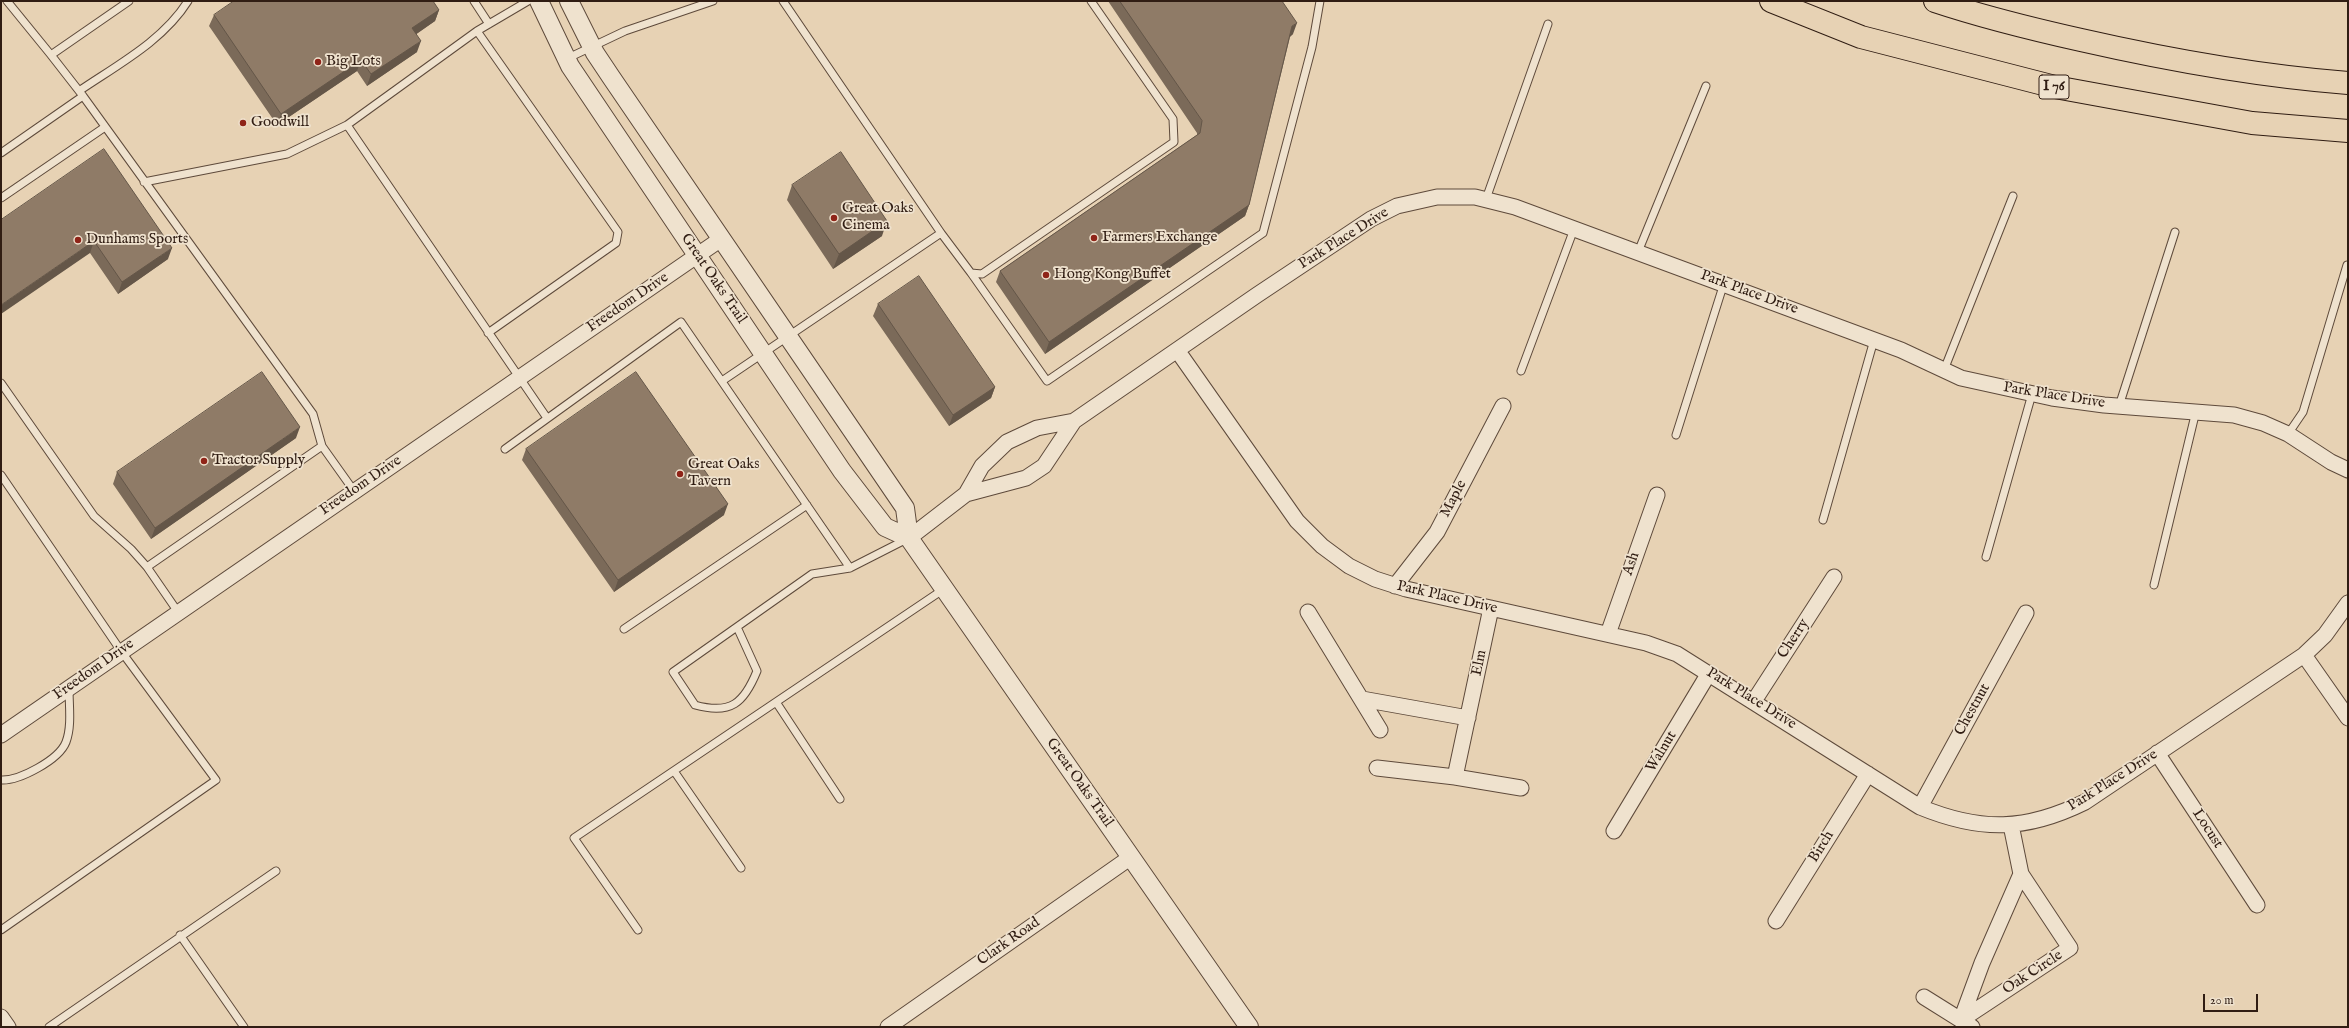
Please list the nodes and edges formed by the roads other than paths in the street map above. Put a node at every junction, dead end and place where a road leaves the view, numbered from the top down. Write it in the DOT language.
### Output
graph roads {
  1 [pos="6,1"];
  2 [pos="129,1"];
  3 [pos="188,1"];
  4 [pos="474,1"];
  5 [pos="528,1"];
  6 [pos="539,1"];
  7 [pos="569,1"];
  8 [pos="713,1"];
  9 [pos="783,1"];
  10 [pos="1091,1"];
  11 [pos="1320,1"];
  12 [pos="1771,1"];
  13 [pos="1935,1"];
  14 [pos="490,24"];
  15 [pos="1548,24"];
  16 [pos="477,31"];
  17 [pos="592,46"];
  18 [pos="51,55"];
  19 [pos="566,59"];
  20 [pos="2348,83"];
  21 [pos="1706,86"];
  22 [pos="81,94"];
  23 [pos="347,126"];
  24 [pos="105,127"];
  25 [pos="2348,131"];
  26 [pos="1,153"];
  27 [pos="144,182"];
  28 [pos="2012,196"];
  29 [pos="1,198"];
  30 [pos="1486,199"];
  31 [pos="1574,229"];
  32 [pos="2175,232"];
  33 [pos="941,233"];
  34 [pos="721,239"];
  35 [pos="1638,252"];
  36 [pos="697,255"];
  37 [pos="2347,265"];
  38 [pos="971,273"];
  39 [pos="1724,283"];
  40 [pos="488,333"];
  41 [pos="788,336"];
  42 [pos="1874,340"];
  43 [pos="1177,350"];
  44 [pos="763,353"];
  45 [pos="1944,370"];
  46 [pos="1521,371"];
  47 [pos="519,377"];
  48 [pos="722,381"];
  49 [pos="1,382"];
  50 [pos="2032,394"];
  51 [pos="1503,406"];
  52 [pos="2119,406"];
  53 [pos="2196,411"];
  54 [pos="547,418"];
  55 [pos="1074,421"];
  56 [pos="2288,434"];
  57 [pos="1676,435"];
  58 [pos="322,446"];
  59 [pos="505,449"];
  60 [pos="2348,470"];
  61 [pos="1,475"];
  62 [pos="354,490"];
  63 [pos="966,494"];
  64 [pos="1657,495"];
  65 [pos="807,506"];
  66 [pos="1823,520"];
  67 [pos="909,538"];
  68 [pos="1986,557"];
  69 [pos="147,567"];
  70 [pos="850,568"];
  71 [pos="1834,577"];
  72 [pos="2154,585"];
  73 [pos="1395,586"];
  74 [pos="944,588"];
  75 [pos="2348,603"];
  76 [pos="1492,608"];
  77 [pos="178,612"];
  78 [pos="1308,612"];
  79 [pos="2026,613"];
  80 [pos="737,627"];
  81 [pos="624,629"];
  82 [pos="1608,634"];
  83 [pos="121,651"];
  84 [pos="2304,654"];
  85 [pos="1709,673"];
  86 [pos="69,686"];
  87 [pos="1362,699"];
  88 [pos="1754,701"];
  89 [pos="776,702"];
  90 [pos="1468,718"];
  91 [pos="2348,718"];
  92 [pos="1380,730"];
  93 [pos="1,735"];
  94 [pos="2157,753"];
  95 [pos="1377,768"];
  96 [pos="674,771"];
  97 [pos="1868,774"];
  98 [pos="1455,777"];
  99 [pos="1,780"];
  100 [pos="1521,788"];
  101 [pos="840,799"];
  102 [pos="1920,807"];
  103 [pos="2011,825"];
  104 [pos="1614,831"];
  105 [pos="1131,857"];
  106 [pos="741,868"];
  107 [pos="276,871"];
  108 [pos="2021,874"];
  109 [pos="2257,905"];
  110 [pos="1776,921"];
  111 [pos="1,930"];
  112 [pos="638,930"];
  113 [pos="180,935"];
  114 [pos="1924,996"];
  115 [pos="1,1017"];
  116 [pos="1967,1023"];
  117 [pos="8,1027"];
  118 [pos="49,1027"];
  119 [pos="244,1027"];
  120 [pos="888,1027"];
  121 [pos="1249,1027"];
  1 -- 18 [label="lane"];
  2 -- 18 [label="lane"];
  3 -- 22 [label="lane"];
  4 -- 14 [label="lane"];
  5 -- 14 [label="lane"];
  6 -- 19 [label="street, Great Oaks Trail"];
  7 -- 17 [label="street, Great Oaks Trail"];
  8 -- 17 [label="lane"];
  9 -- 33 [label="lane"];
  10 -- 38 [label="lane"];
  11 -- 38 [label="lane"];
  12 -- 25 [label="highway, I 76"];
  13 -- 20 [label="highway"];
  14 -- 16 [label="lane"];
  15 -- 30 [label="lane"];
  16 -- 23 [label="lane"];
  16 -- 40 [label="lane"];
  17 -- 19 [label="lane"];
  17 -- 34 [label="street, Great Oaks Trail"];
  18 -- 22 [label="lane"];
  19 -- 36 [label="street, Great Oaks Trail"];
  21 -- 35 [label="lane"];
  22 -- 24 [label="lane"];
  22 -- 26 [label="lane"];
  23 -- 27 [label="lane"];
  23 -- 40 [label="lane"];
  24 -- 27 [label="lane"];
  24 -- 29 [label="lane"];
  27 -- 58 [label="lane"];
  28 -- 45 [label="lane"];
  30 -- 31 [label="street, Park Place Drive"];
  30 -- 43 [label="street, Park Place Drive"];
  31 -- 35 [label="street, Park Place Drive"];
  31 -- 46 [label="lane"];
  32 -- 52 [label="lane"];
  33 -- 38 [label="lane"];
  33 -- 41 [label="lane"];
  34 -- 36 [label="street, Freedom Drive"];
  34 -- 41 [label="street, Great Oaks Trail"];
  35 -- 39 [label="street, Park Place Drive"];
  36 -- 44 [label="street, Great Oaks Trail"];
  36 -- 47 [label="street, Freedom Drive"];
  37 -- 56 [label="lane"];
  39 -- 42 [label="street, Park Place Drive"];
  39 -- 57 [label="lane"];
  40 -- 47 [label="lane"];
  41 -- 44 [label="lane"];
  41 -- 67 [label="street, Great Oaks Trail"];
  42 -- 45 [label="street, Park Place Drive"];
  42 -- 66 [label="lane"];
  43 -- 55 [label="street, Park Place Drive"];
  43 -- 73 [label="street, Park Place Drive"];
  44 -- 48 [label="lane"];
  44 -- 67 [label="street, Great Oaks Trail"];
  45 -- 50 [label="street, Park Place Drive"];
  47 -- 54 [label="lane"];
  47 -- 62 [label="street, Freedom Drive"];
  48 -- 54 [label="lane"];
  48 -- 65 [label="lane"];
  49 -- 69 [label="lane"];
  50 -- 52 [label="street, Park Place Drive"];
  50 -- 68 [label="lane"];
  51 -- 73 [label="street, Maple"];
  52 -- 53 [label="street, Park Place Drive"];
  53 -- 56 [label="street, Park Place Drive"];
  53 -- 72 [label="lane"];
  54 -- 59 [label="lane"];
  55 -- 63 [label="street, Park Place Drive"];
  55 -- 63 [label="street, Park Place Drive"];
  56 -- 60 [label="street, Park Place Drive"];
  58 -- 62 [label="lane"];
  58 -- 69 [label="lane"];
  61 -- 83 [label="lane"];
  62 -- 77 [label="street, Freedom Drive"];
  63 -- 67 [label="street, Park Place Drive"];
  64 -- 82 [label="street, Ash"];
  65 -- 70 [label="lane"];
  65 -- 81 [label="lane"];
  67 -- 70 [label="lane"];
  67 -- 74 [label="street, Great Oaks Trail"];
  69 -- 77 [label="lane"];
  70 -- 80 [label="lane"];
  71 -- 88 [label="street, Cherry"];
  73 -- 76 [label="street, Park Place Drive"];
  74 -- 89 [label="lane"];
  74 -- 105 [label="street, Great Oaks Trail"];
  75 -- 84 [label="street, Park Place Drive"];
  76 -- 82 [label="street, Park Place Drive"];
  76 -- 90 [label="street, Elm"];
  77 -- 83 [label="street, Freedom Drive"];
  78 -- 87 [label="street"];
  79 -- 102 [label="street, Chestnut"];
  80 -- 80 [label="lane"];
  82 -- 85 [label="street, Park Place Drive"];
  83 -- 86 [label="street, Freedom Drive"];
  83 -- 111 [label="lane"];
  84 -- 91 [label="street"];
  84 -- 94 [label="street, Park Place Drive"];
  85 -- 88 [label="street, Park Place Drive"];
  85 -- 104 [label="street, Walnut"];
  86 -- 93 [label="street, Freedom Drive"];
  86 -- 99 [label="lane"];
  87 -- 90 [label="street"];
  87 -- 92 [label="street"];
  88 -- 97 [label="street, Park Place Drive"];
  89 -- 96 [label="lane"];
  89 -- 101 [label="lane"];
  90 -- 98 [label="street, Elm"];
  94 -- 103 [label="street, Park Place Drive"];
  94 -- 109 [label="street, Locust"];
  95 -- 98 [label="street"];
  96 -- 106 [label="lane"];
  96 -- 112 [label="lane"];
  97 -- 102 [label="street, Park Place Drive"];
  97 -- 110 [label="street, Birch"];
  98 -- 100 [label="street"];
  102 -- 103 [label="street, Park Place Drive"];
  103 -- 108 [label="street, Oak Circle"];
  105 -- 120 [label="street, Clark Road"];
  105 -- 121 [label="street, Great Oaks Trail"];
  107 -- 113 [label="lane"];
  108 -- 116 [label="street"];
  108 -- 116 [label="street, Oak Circle"];
  113 -- 118 [label="lane"];
  113 -- 119 [label="lane"];
  114 -- 116 [label="street"];
  115 -- 117 [label="street"];
}
